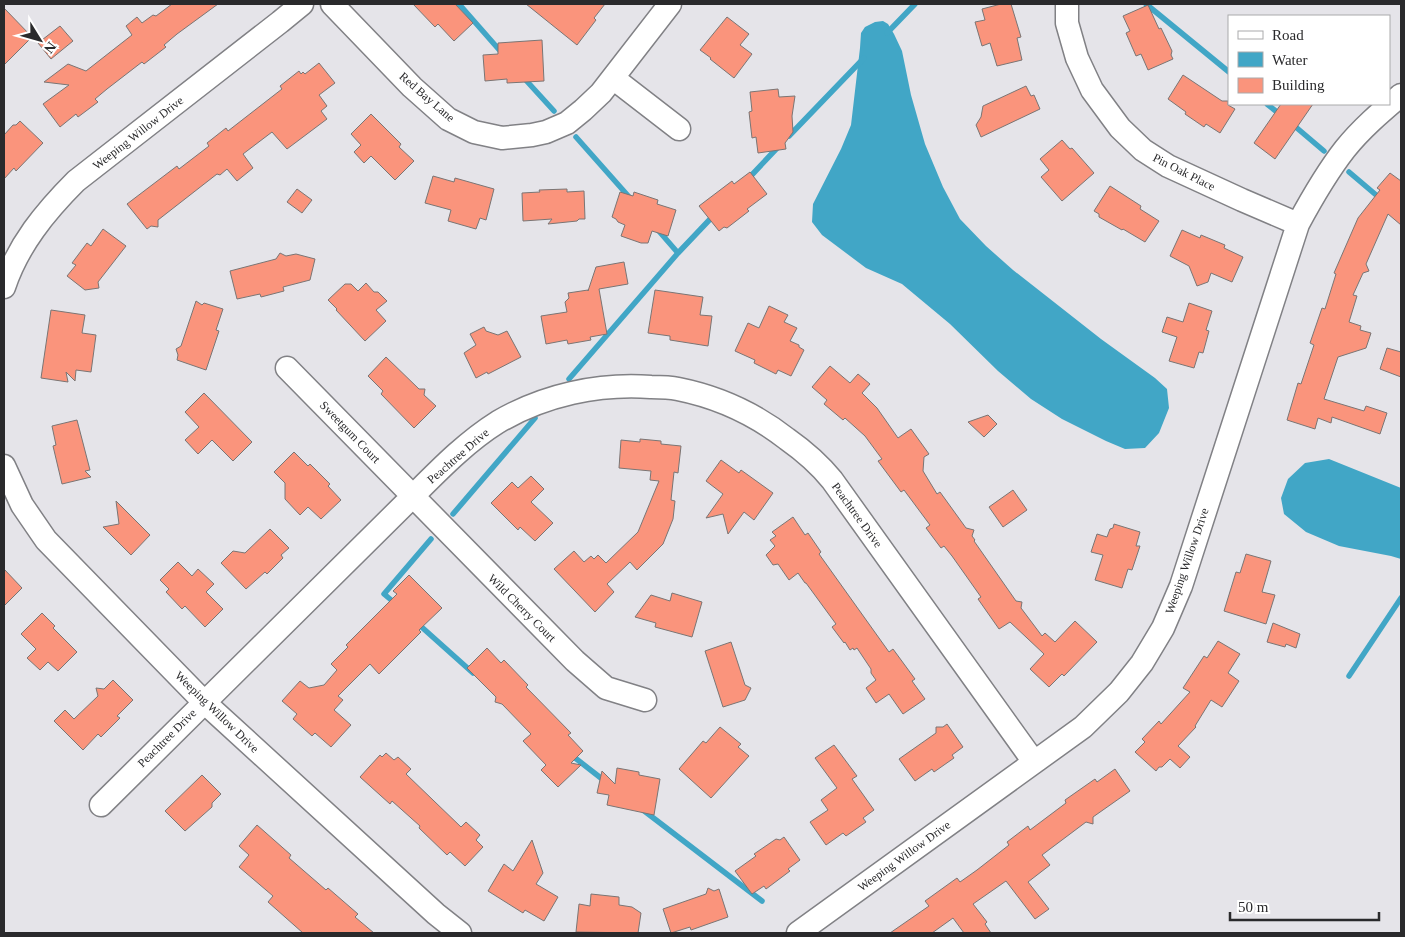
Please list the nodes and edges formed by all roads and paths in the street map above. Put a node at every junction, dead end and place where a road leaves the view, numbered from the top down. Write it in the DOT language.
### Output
graph roads {
  1 [pos="302,4"];
  2 [pos="332,4"];
  3 [pos="670,4"];
  4 [pos="1067,4"];
  5 [pos="613,78"];
  6 [pos="1401,95"];
  7 [pos="1390,104"];
  8 [pos="1389,105"];
  9 [pos="679,129"];
  10 [pos="1298,224"];
  11 [pos="4,287"];
  12 [pos="287,368"];
  13 [pos="4,466"];
  14 [pos="412,497"];
  15 [pos="645,700"];
  16 [pos="204,702"];
  17 [pos="1034,762"];
  18 [pos="101,805"];
  19 [pos="460,933"];
  20 [pos="798,933"];
  1 -- 11 [label="street, Weeping Willow Drive"];
  2 -- 5 [label="street, Red Bay Lane"];
  3 -- 5 [label="street, Red Bay Lane"];
  4 -- 10 [label="street, Pin Oak Place"];
  5 -- 9 [label="street"];
  6 -- 7 [label="street, Weeping Willow Drive"];
  8 -- 10 [label="street, Weeping Willow Drive"];
  10 -- 17 [label="street, Weeping Willow Drive"];
  12 -- 14 [label="street, Sweetgum Court"];
  13 -- 16 [label="street, Weeping Willow Drive"];
  14 -- 15 [label="street, Wild Cherry Court"];
  14 -- 16 [label="street, Peachtree Drive"];
  14 -- 17 [label="street, Peachtree Drive"];
  16 -- 18 [label="street, Peachtree Drive"];
  16 -- 19 [label="street, Weeping Willow Drive"];
  17 -- 20 [label="street, Weeping Willow Drive"];
}
